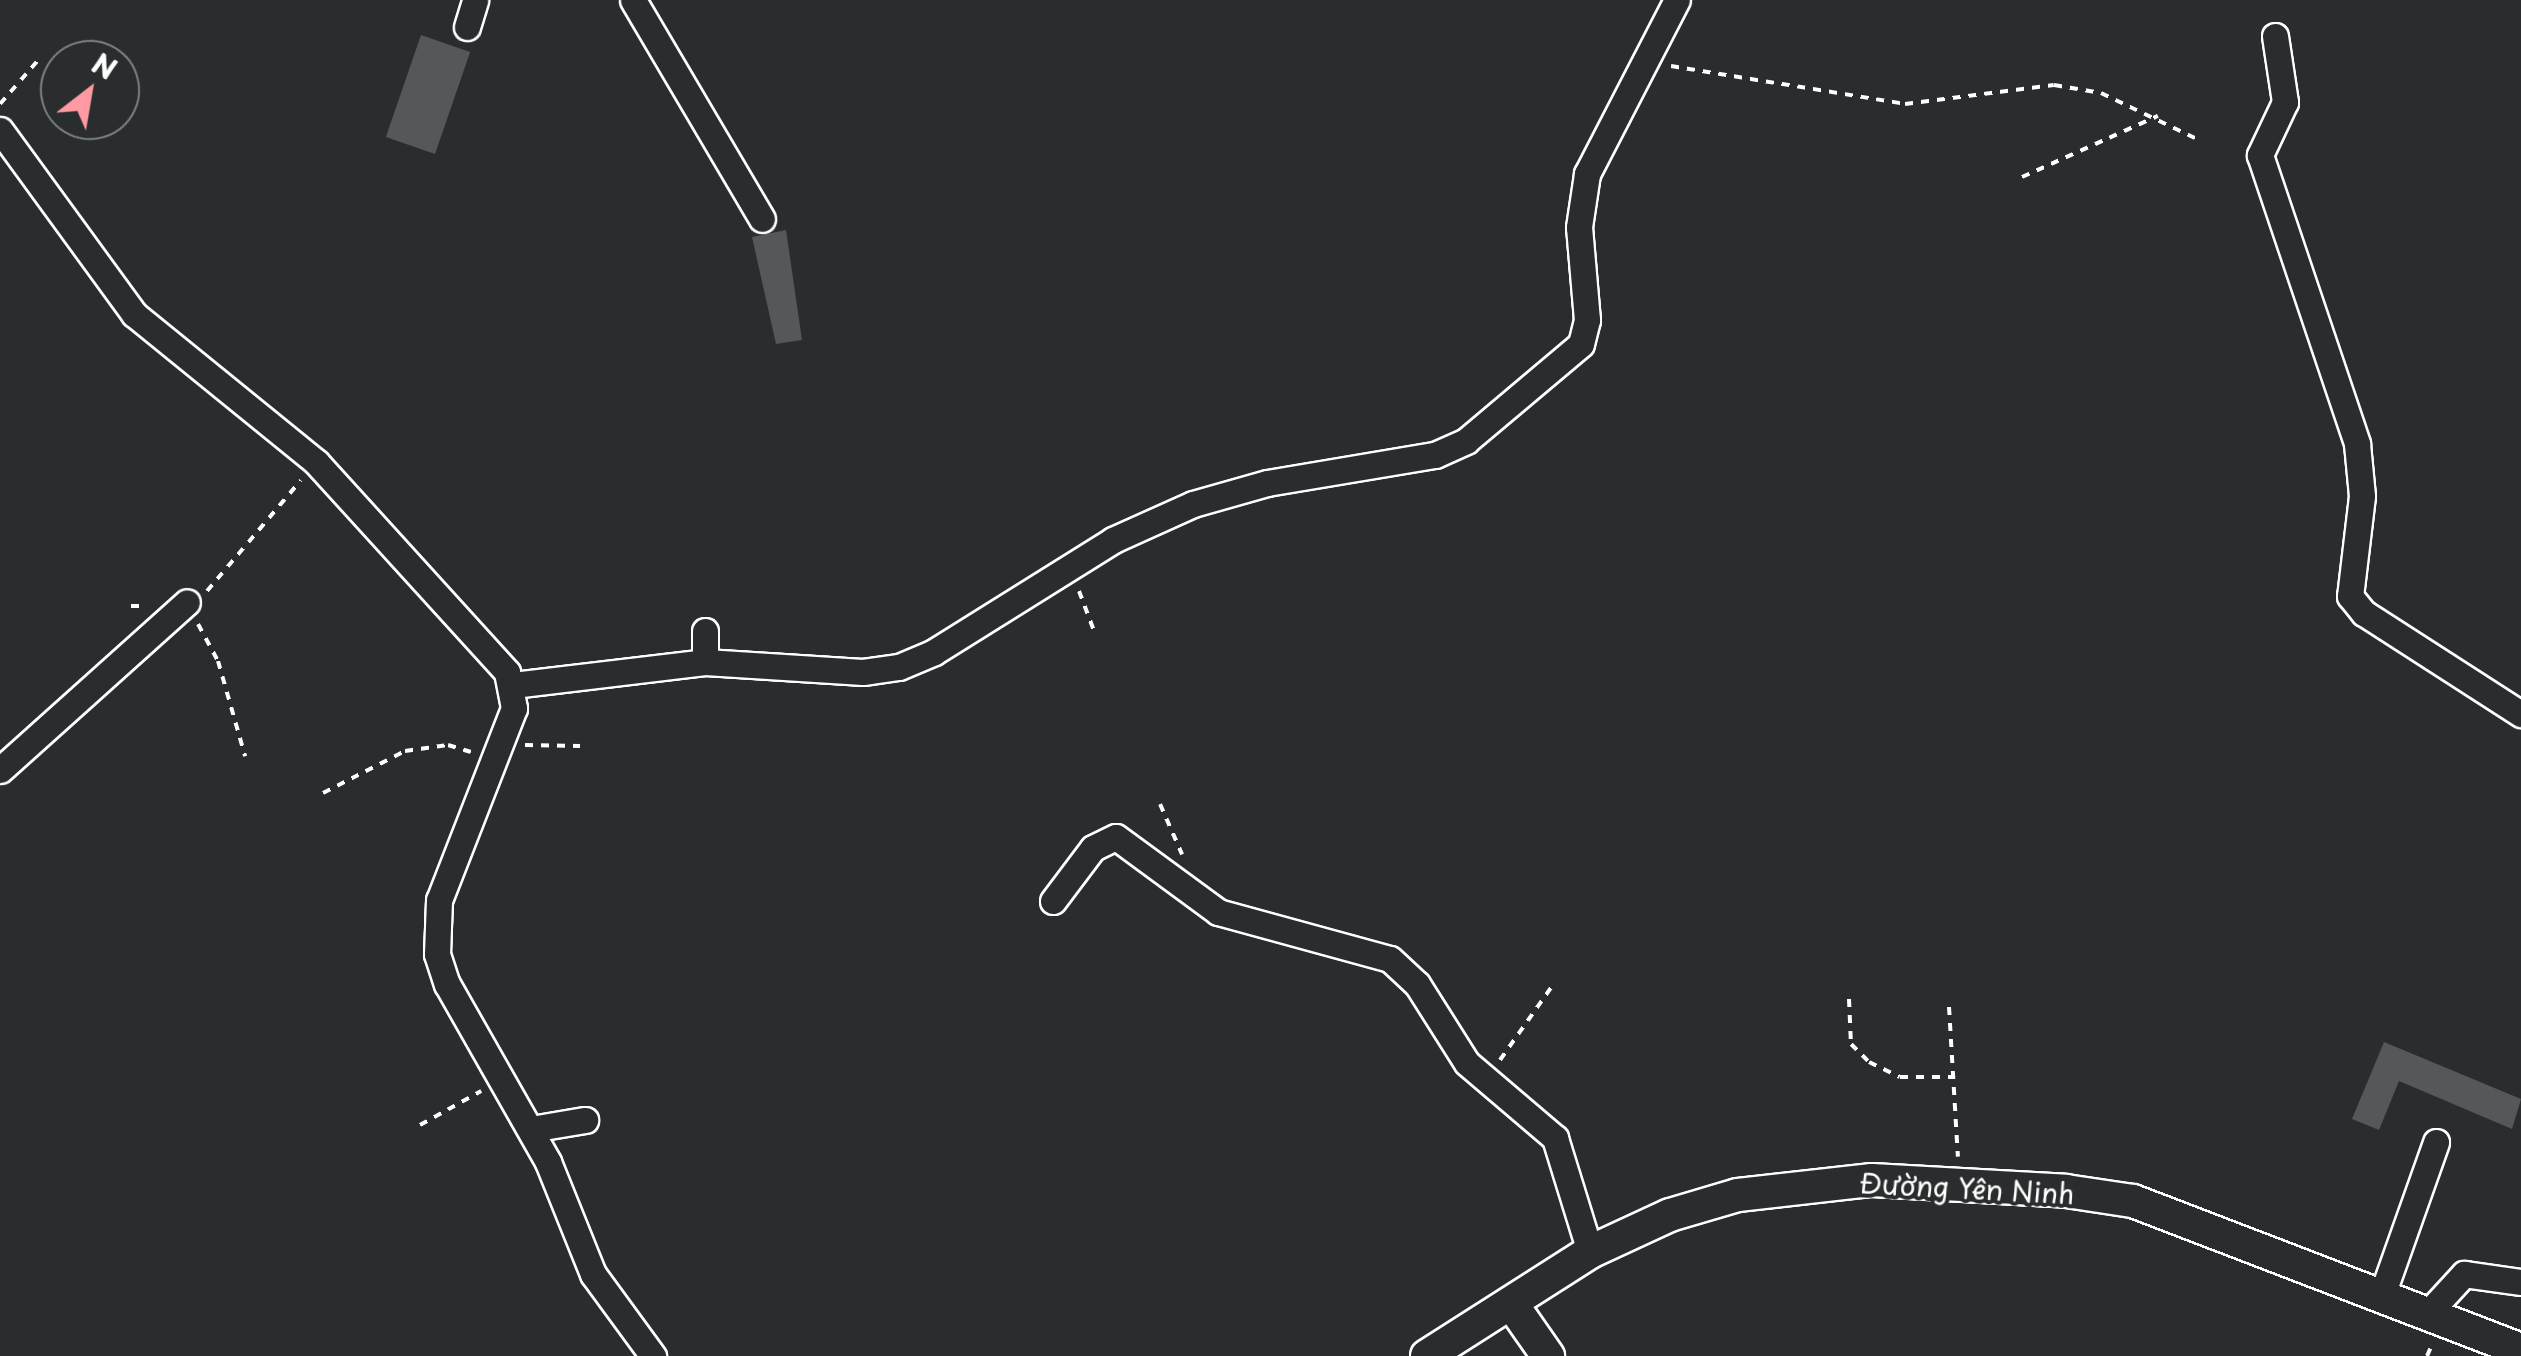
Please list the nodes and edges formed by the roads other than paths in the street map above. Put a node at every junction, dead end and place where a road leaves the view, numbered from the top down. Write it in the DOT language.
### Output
graph roads {
  1 [pos="476,0"];
  2 [pos="633,0"];
  3 [pos="1677,0"];
  4 [pos="467,28"];
  5 [pos="2275,36"];
  6 [pos="0,130"];
  7 [pos="762,220"];
  8 [pos="187,602"];
  9 [pos="705,631"];
  10 [pos="705,662"];
  11 [pos="513,685"];
  12 [pos="2521,714"];
  13 [pos="0,770"];
  14 [pos="1053,901"];
  15 [pos="584,1120"];
  16 [pos="532,1129"];
  17 [pos="2436,1142"];
  18 [pos="1590,1252"];
  19 [pos="2521,1282"];
  20 [pos="2383,1292"];
  21 [pos="1511,1303"];
  22 [pos="2429,1312"];
  23 [pos="2521,1350"];
  24 [pos="653,1356"];
  25 [pos="1427,1356"];
  26 [pos="1548,1356"];
  1 -- 4 [label="street"];
  2 -- 7 [label="street"];
  3 -- 10 [label="street"];
  5 -- 12 [label="street"];
  6 -- 11 [label="street"];
  8 -- 13 [label="street"];
  9 -- 10 [label="street"];
  10 -- 11 [label="street"];
  11 -- 16 [label="street"];
  14 -- 18 [label="street"];
  15 -- 16 [label="street"];
  16 -- 24 [label="street"];
  17 -- 20 [label="street"];
  18 -- 20 [label="main road, Đường Yên Ninh"];
  18 -- 21 [label="main road, Đường Yên Ninh"];
  19 -- 22 [label="street"];
  20 -- 22 [label="main road, Đường Yên Ninh"];
  21 -- 25 [label="main road, Đường Yên Ninh"];
  21 -- 26 [label="main road"];
  22 -- 23 [label="main road, Đường Yên Ninh"];
}
